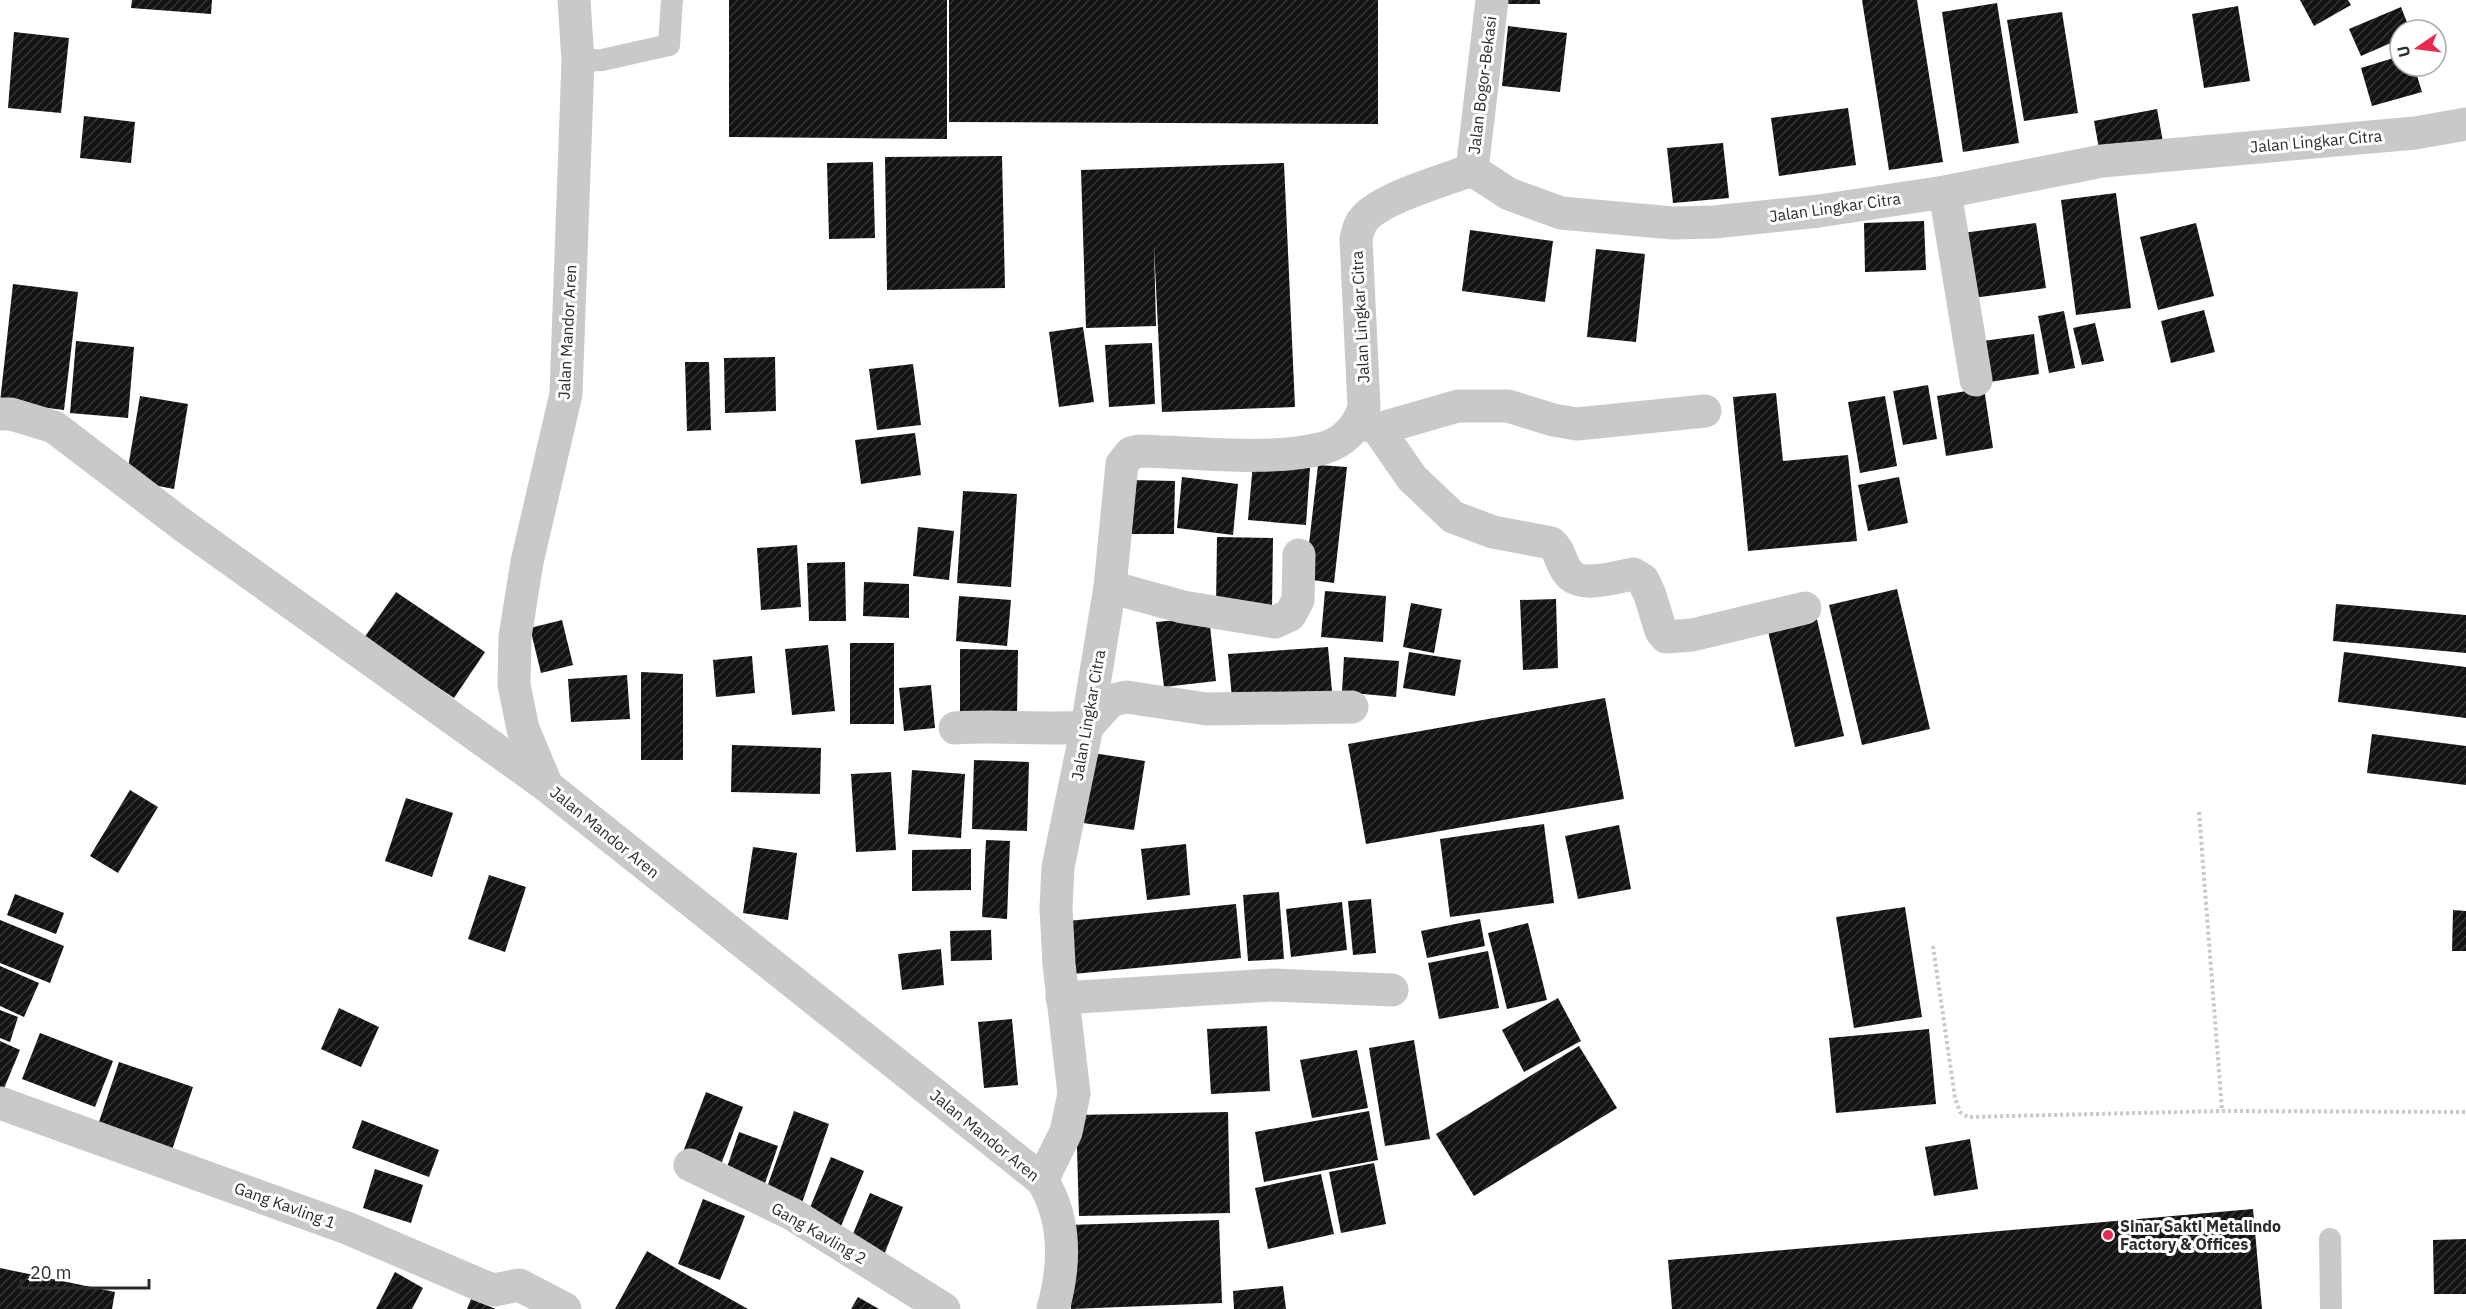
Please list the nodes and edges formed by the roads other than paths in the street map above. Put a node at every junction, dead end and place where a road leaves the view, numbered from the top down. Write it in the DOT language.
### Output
graph roads {
  1 [pos="574,0"];
  2 [pos="672,0"];
  3 [pos="1492,0"];
  4 [pos="578,61"];
  5 [pos="2466,124"];
  6 [pos="1472,170"];
  7 [pos="1945,192"];
  8 [pos="1976,380"];
  9 [pos="1705,411"];
  10 [pos="0,414"];
  11 [pos="1369,426"];
  12 [pos="1299,555"];
  13 [pos="1110,587"];
  14 [pos="1805,608"];
  15 [pos="1352,707"];
  16 [pos="1087,727"];
  17 [pos="955,728"];
  18 [pos="547,786"];
  19 [pos="1392,990"];
  20 [pos="1062,998"];
  21 [pos="0,1103"];
  22 [pos="690,1166"];
  23 [pos="1042,1180"];
  24 [pos="2330,1239"];
  25 [pos="565,1309"];
  26 [pos="944,1309"];
  27 [pos="1053,1309"];
  28 [pos="2331,1309"];
  1 -- 4 [label="street, Jalan Mandor Aren"];
  2 -- 4 [label="lane"];
  3 -- 6 [label="street, Jalan Bogor-Bekasi"];
  4 -- 18 [label="street, Jalan Mandor Aren"];
  5 -- 7 [label="street, Jalan Lingkar Citra"];
  6 -- 7 [label="street, Jalan Lingkar Citra"];
  6 -- 11 [label="street, Jalan Lingkar Citra"];
  7 -- 8 [label="street"];
  9 -- 11 [label="street"];
  10 -- 18 [label="street"];
  11 -- 13 [label="street, Jalan Lingkar Citra"];
  11 -- 14 [label="street"];
  12 -- 13 [label="street"];
  13 -- 16 [label="street, Jalan Lingkar Citra"];
  15 -- 16 [label="street"];
  16 -- 17 [label="street"];
  16 -- 20 [label="street, Jalan Lingkar Citra"];
  18 -- 23 [label="street, Jalan Mandor Aren"];
  19 -- 20 [label="street"];
  20 -- 23 [label="street, Jalan Lingkar Citra"];
  21 -- 25 [label="street, Gang Kavling 1"];
  22 -- 26 [label="street, Gang Kavling 2"];
  23 -- 27 [label="street, Jalan Mandor Aren"];
  24 -- 28 [label="lane"];
}
